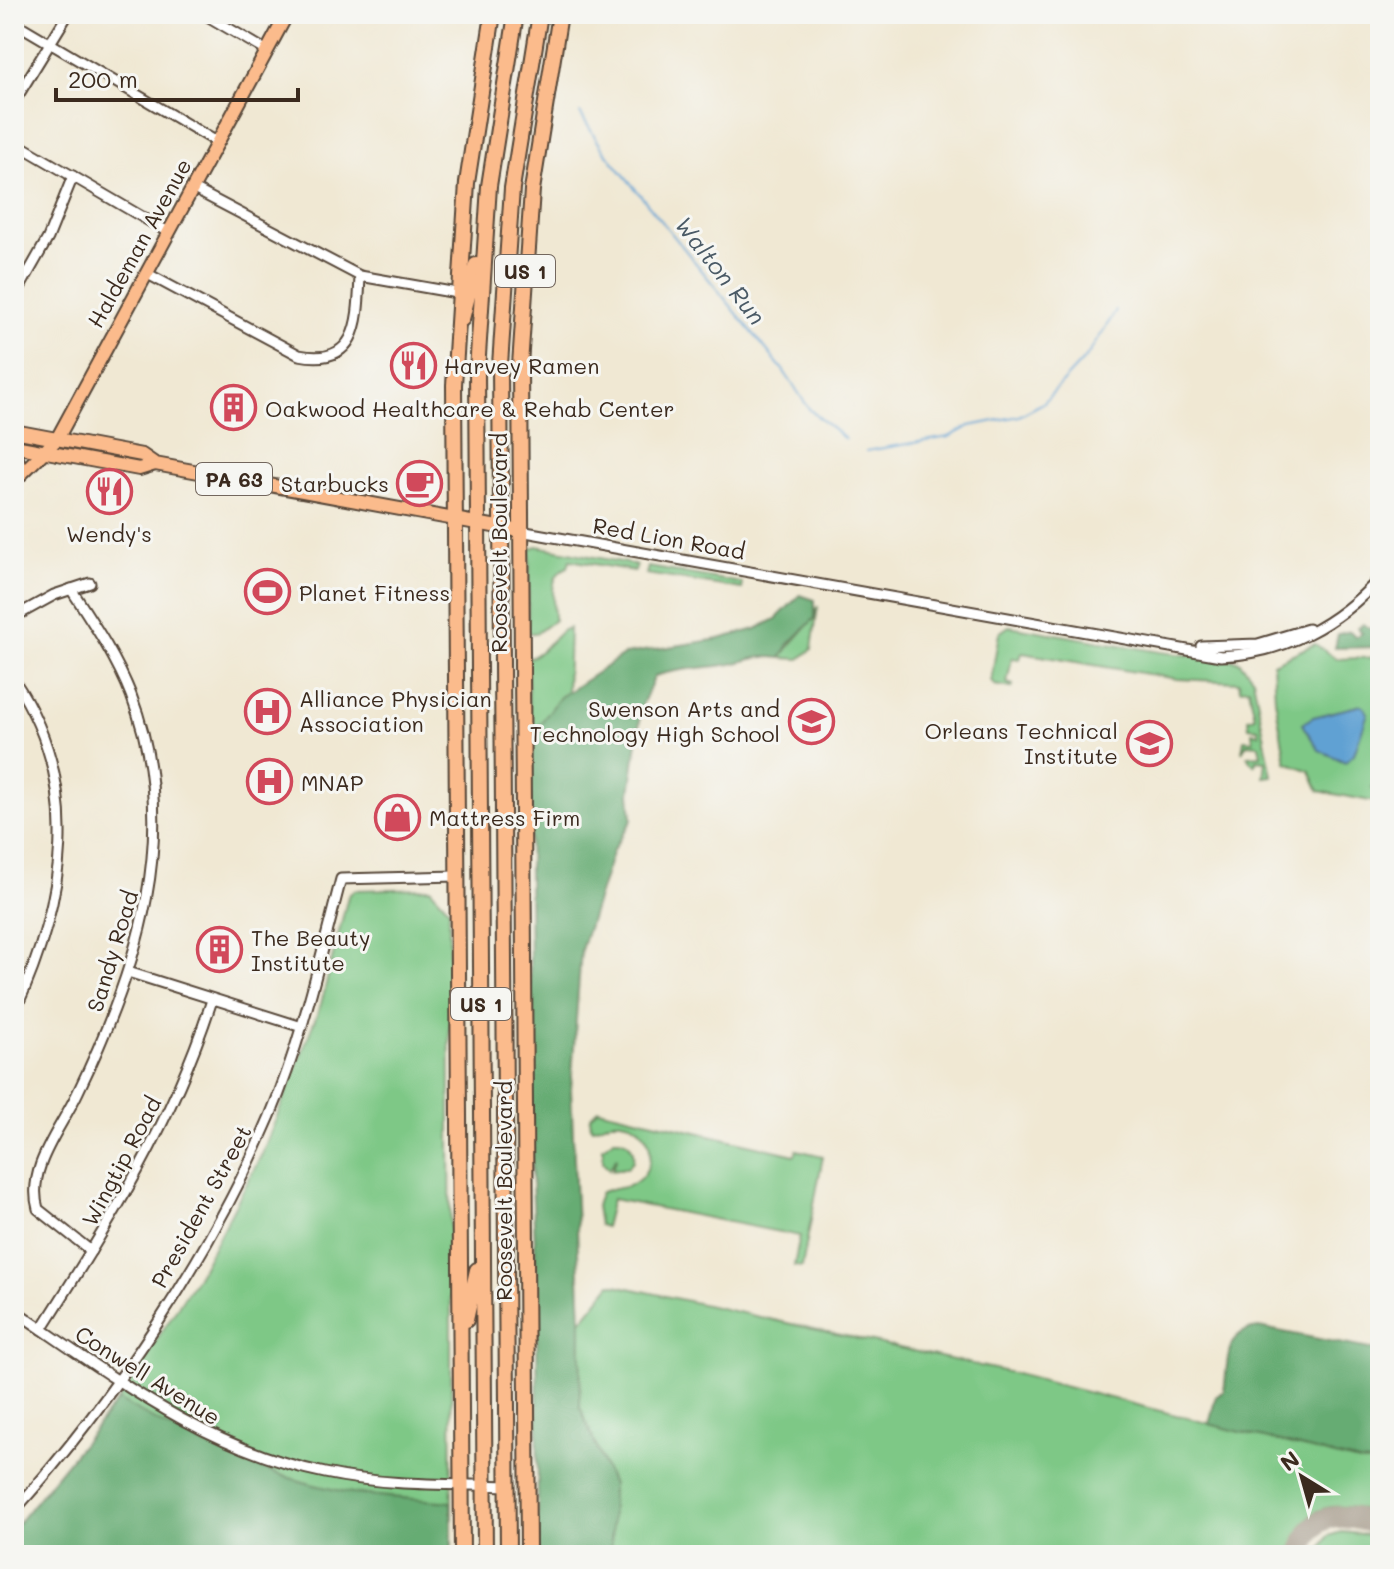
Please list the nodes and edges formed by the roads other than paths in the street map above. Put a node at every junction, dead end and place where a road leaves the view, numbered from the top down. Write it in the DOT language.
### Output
graph roads {
  1 [pos="68,14"];
  2 [pos="204,14"];
  3 [pos="287,14"];
  4 [pos="516,14"];
  5 [pos="540,14"];
  6 [pos="560,14"];
  7 [pos="492,15"];
  8 [pos="14,22"];
  9 [pos="51,44"];
  10 [pos="267,51"];
  11 [pos="14,102"];
  12 [pos="14,142"];
  13 [pos="217,142"];
  14 [pos="73,176"];
  15 [pos="192,188"];
  16 [pos="485,230"];
  17 [pos="168,232"];
  18 [pos="508,232"];
  19 [pos="146,273"];
  20 [pos="360,276"];
  21 [pos="457,293"];
  22 [pos="14,298"];
  23 [pos="521,321"];
  24 [pos="455,346"];
  25 [pos="14,431"];
  26 [pos="57,439"];
  27 [pos="14,448"];
  28 [pos="47,452"];
  29 [pos="155,464"];
  30 [pos="14,481"];
  31 [pos="454,518"];
  32 [pos="477,522"];
  33 [pos="500,527"];
  34 [pos="520,531"];
  35 [pos="1380,578"];
  36 [pos="90,583"];
  37 [pos="71,589"];
  38 [pos="14,617"];
  39 [pos="1332,620"];
  40 [pos="1177,646"];
  41 [pos="14,680"];
  42 [pos="521,753"];
  43 [pos="503,838"];
  44 [pos="457,876"];
  45 [pos="128,972"];
  46 [pos="212,1000"];
  47 [pos="14,1013"];
  48 [pos="302,1027"];
  49 [pos="505,1084"];
  50 [pos="524,1163"];
  51 [pos="483,1242"];
  52 [pos="91,1251"];
  53 [pos="14,1310"];
  54 [pos="42,1329"];
  55 [pos="460,1347"];
  56 [pos="116,1381"];
  57 [pos="462,1484"];
  58 [pos="485,1485"];
  59 [pos="508,1486"];
  60 [pos="14,1511"];
  61 [pos="462,1555"];
  62 [pos="485,1555"];
  63 [pos="508,1555"];
  64 [pos="528,1555"];
  1 -- 9 [label="street"];
  2 -- 10 [label="street"];
  3 -- 10 [label="main road, Haldeman Avenue"];
  4 -- 16 [label="highway, Roosevelt Boulevard / US 1"];
  5 -- 18 [label="highway, Roosevelt Boulevard / US 1"];
  6 -- 23 [label="highway, Roosevelt Boulevard / US 1"];
  7 -- 21 [label="highway, Roosevelt Boulevard / US 1"];
  8 -- 9 [label="street"];
  9 -- 11 [label="street"];
  9 -- 13 [label="street"];
  10 -- 13 [label="main road, Haldeman Avenue"];
  12 -- 14 [label="street"];
  13 -- 15 [label="main road, Haldeman Avenue"];
  14 -- 17 [label="street"];
  14 -- 22 [label="street"];
  15 -- 17 [label="main road, Haldeman Avenue"];
  15 -- 20 [label="street"];
  16 -- 24 [label="highway"];
  16 -- 32 [label="highway, Roosevelt Boulevard / US 1"];
  17 -- 19 [label="main road, Haldeman Avenue"];
  18 -- 23 [label="highway"];
  18 -- 33 [label="highway, Roosevelt Boulevard / US 1"];
  19 -- 20 [label="street"];
  19 -- 26 [label="main road, Haldeman Avenue"];
  20 -- 21 [label="street"];
  21 -- 24 [label="highway, Roosevelt Boulevard / US 1"];
  23 -- 34 [label="highway, Roosevelt Boulevard / US 1"];
  24 -- 31 [label="highway, Roosevelt Boulevard / US 1"];
  25 -- 26 [label="main road, Red Lion Road / PA 63"];
  26 -- 28 [label="main road, Haldeman Avenue"];
  26 -- 29 [label="main road, Red Lion Road / PA 63"];
  27 -- 28 [label="main road, Red Lion Road / PA 63"];
  27 -- 30 [label="main road"];
  28 -- 29 [label="main road, Red Lion Road / PA 63"];
  28 -- 30 [label="main road, Haldeman Avenue"];
  29 -- 31 [label="main road, Red Lion Road / PA 63"];
  31 -- 32 [label="main road, Red Lion Road / PA 63"];
  31 -- 44 [label="highway, Roosevelt Boulevard / US 1"];
  32 -- 33 [label="main road, Red Lion Road / PA 63"];
  32 -- 51 [label="highway, Roosevelt Boulevard / US 1"];
  33 -- 34 [label="main road, Red Lion Road / PA 63"];
  33 -- 43 [label="highway, Roosevelt Boulevard / US 1"];
  34 -- 40 [label="street, Red Lion Road"];
  34 -- 42 [label="highway, Roosevelt Boulevard / US 1"];
  35 -- 39 [label="street"];
  36 -- 37 [label="street"];
  37 -- 38 [label="street"];
  37 -- 45 [label="street, Sandy Road"];
  39 -- 40 [label="street, Red Lion Road"];
  39 -- 40 [label="street, Red Lion Road"];
  41 -- 47 [label="street"];
  42 -- 43 [label="highway"];
  42 -- 50 [label="highway, Roosevelt Boulevard / US 1"];
  43 -- 49 [label="highway, Roosevelt Boulevard / US 1"];
  44 -- 48 [label="street, President Street"];
  44 -- 55 [label="highway, Roosevelt Boulevard / US 1"];
  45 -- 46 [label="street"];
  45 -- 52 [label="street, Sandy Road"];
  46 -- 48 [label="street"];
  46 -- 52 [label="street, Wingtip Road"];
  48 -- 56 [label="street, President Street"];
  49 -- 50 [label="highway"];
  49 -- 59 [label="highway, Roosevelt Boulevard / US 1"];
  50 -- 64 [label="highway, Roosevelt Boulevard / US 1"];
  51 -- 55 [label="highway"];
  51 -- 58 [label="highway, Roosevelt Boulevard / US 1"];
  52 -- 54 [label="street, Wingtip Road"];
  53 -- 54 [label="street, Conwell Avenue"];
  54 -- 56 [label="street, Conwell Avenue"];
  55 -- 57 [label="highway, Roosevelt Boulevard / US 1"];
  56 -- 57 [label="street, Conwell Avenue"];
  56 -- 60 [label="street, President Street"];
  57 -- 58 [label="street, Conwell Avenue"];
  57 -- 61 [label="highway, Roosevelt Boulevard / US 1"];
  58 -- 59 [label="street, Conwell Avenue"];
  58 -- 62 [label="highway, Roosevelt Boulevard / US 1"];
  59 -- 63 [label="highway, Roosevelt Boulevard / US 1"];
}
